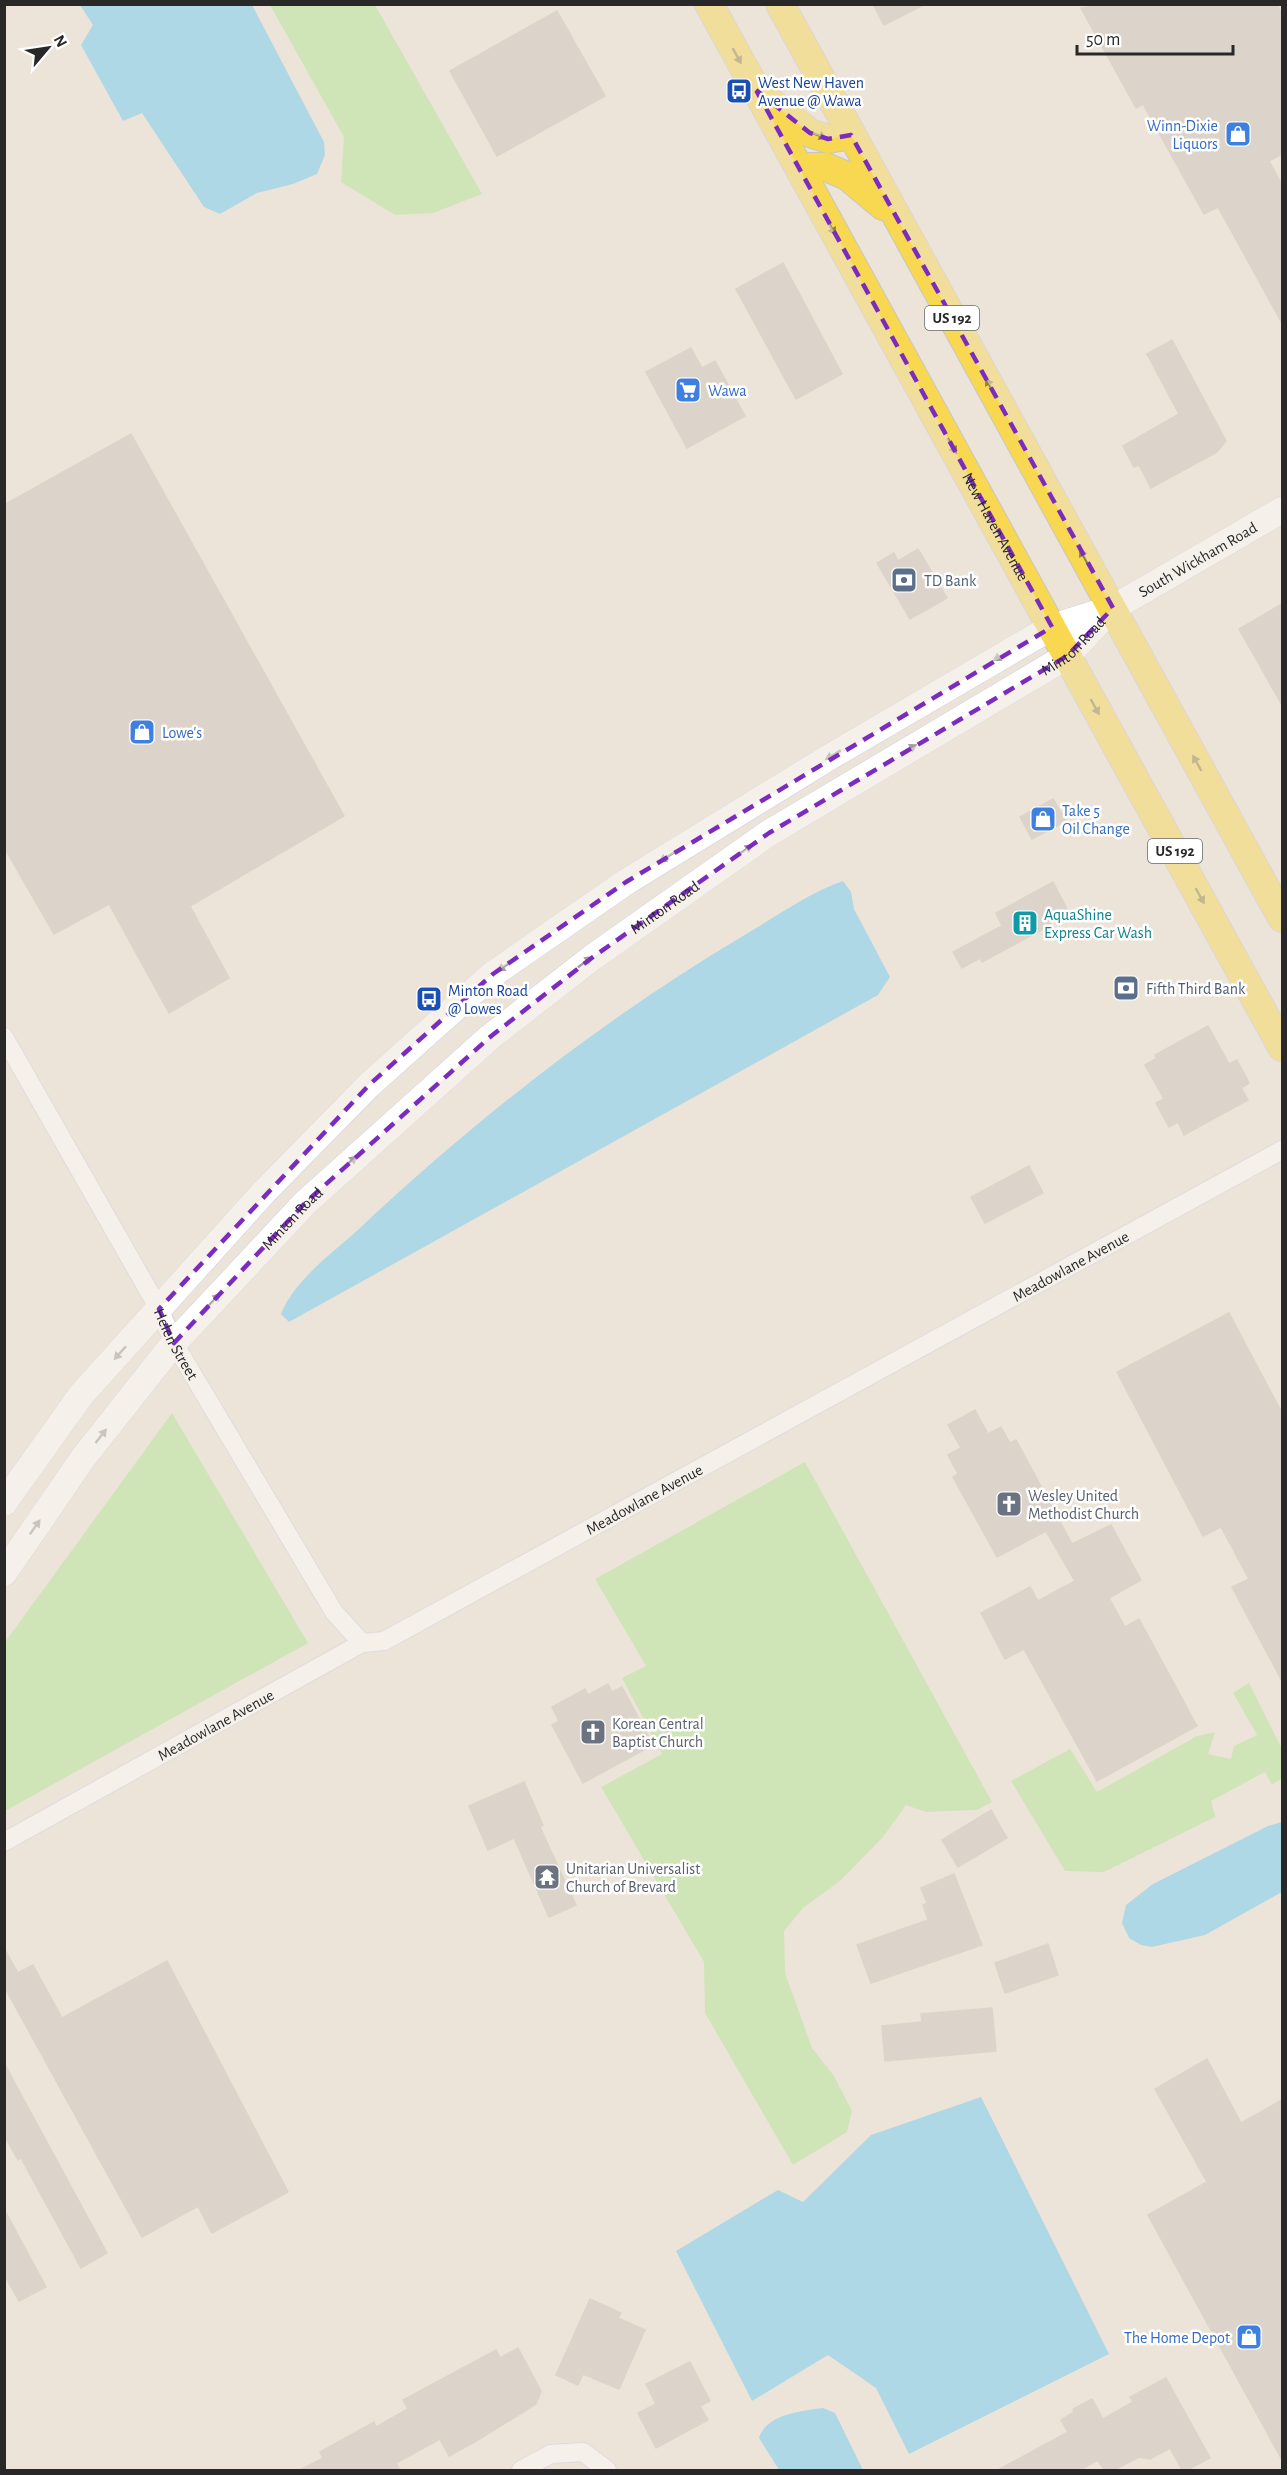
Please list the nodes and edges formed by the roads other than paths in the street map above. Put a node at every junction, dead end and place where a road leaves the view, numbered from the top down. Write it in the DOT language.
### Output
graph roads {
  1 [pos="709,4"];
  2 [pos="780,4"];
  3 [pos="756,90"];
  4 [pos="851,135"];
  5 [pos="799,167"];
  6 [pos="897,217"];
  7 [pos="1282,510"];
  8 [pos="1113,608"];
  9 [pos="1052,627"];
  10 [pos="1067,656"];
  11 [pos="1282,918"];
  12 [pos="4,1037"];
  13 [pos="1282,1047"];
  14 [pos="1282,1150"];
  15 [pos="159,1309"];
  16 [pos="174,1343"];
  17 [pos="4,1503"];
  18 [pos="4,1573"];
  19 [pos="362,1642"];
  20 [pos="4,1842"];
  21 [pos="521,2470"];
  22 [pos="607,2470"];
  1 -- 3 [label="main road, New Haven Avenue / US 192, one-way"];
  2 -- 4 [label="main road, US 192"];
  3 -- 4 [label="main road, one-way"];
  3 -- 5 [label="main road, New Haven Avenue / US 192"];
  4 -- 6 [label="main road, US 192"];
  5 -- 6 [label="main road"];
  5 -- 9 [label="main road, New Haven Avenue / US 192, one-way"];
  8 -- 6 [label="main road, US 192, one-way"];
  7 -- 8 [label="main road, South Wickham Road"];
  8 -- 9 [label="main road, Minton Road"];
  8 -- 10 [label="main road, Minton Road"];
  11 -- 8 [label="main road, US 192, one-way"];
  9 -- 10 [label="main road, New Haven Avenue / US 192"];
  9 -- 15 [label="main road, Minton Road, one-way"];
  10 -- 13 [label="main road, New Haven Avenue / US 192, one-way"];
  16 -- 10 [label="main road, Minton Road, one-way"];
  12 -- 15 [label="street, Helen Street"];
  14 -- 19 [label="street, Meadowlane Avenue"];
  15 -- 16 [label="street, Helen Street"];
  15 -- 17 [label="main road, Minton Road, one-way"];
  18 -- 16 [label="main road, Minton Road, one-way"];
  16 -- 19 [label="street, Helen Street"];
  19 -- 20 [label="street, Meadowlane Avenue"];
  21 -- 22 [label="street"];
}
